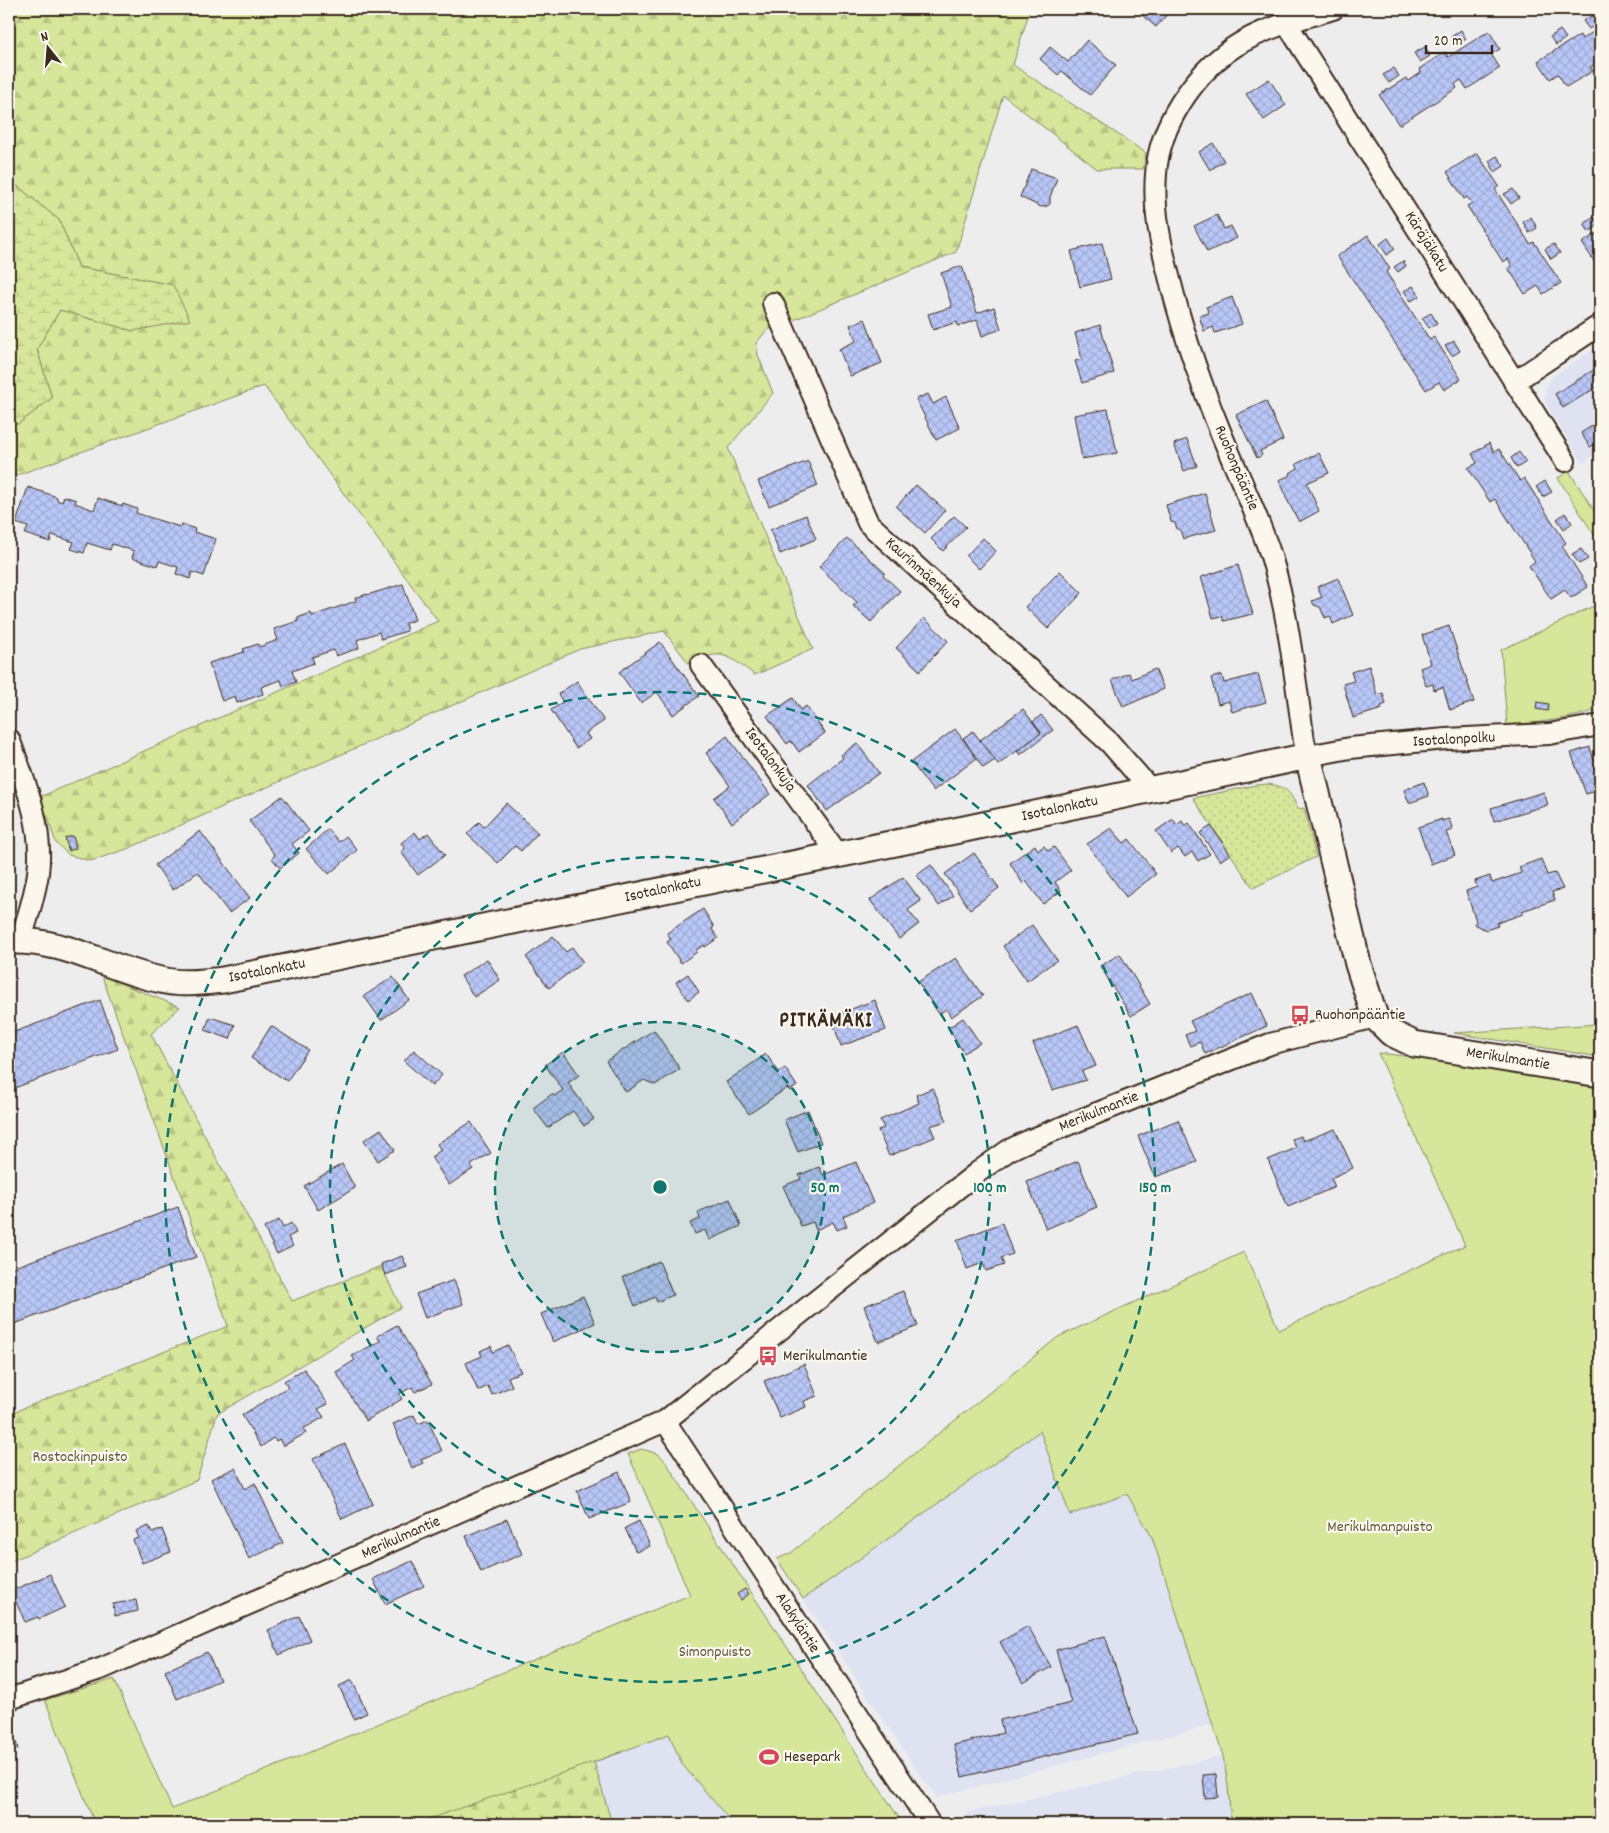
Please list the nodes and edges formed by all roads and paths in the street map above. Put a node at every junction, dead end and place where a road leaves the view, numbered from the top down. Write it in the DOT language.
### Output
graph roads {
  1 [pos="1333,9"];
  2 [pos="1287,24"];
  3 [pos="773,303"];
  4 [pos="1600,325"];
  5 [pos="1514,382"];
  6 [pos="1565,461"];
  7 [pos="701,665"];
  8 [pos="1600,725"];
  9 [pos="9,739"];
  10 [pos="1308,756"];
  11 [pos="1151,790"];
  12 [pos="838,854"];
  13 [pos="15,940"];
  14 [pos="1375,1017"];
  15 [pos="1600,1074"];
  16 [pos="665,1422"];
  17 [pos="9,1699"];
  18 [pos="930,1824"];
  1 -- 2 [label="street, Ruohonpääntie"];
  2 -- 5 [label="street, Käräjäkatu"];
  2 -- 10 [label="street, Ruohonpääntie"];
  3 -- 11 [label="street, Kaurinmäenkuja"];
  4 -- 5 [label="street"];
  5 -- 6 [label="street, Käräjäkatu"];
  7 -- 12 [label="street, Isotalonkuja"];
  8 -- 10 [label="street, Isotalonpolku"];
  9 -- 13 [label="street"];
  10 -- 11 [label="street, Isotalonkatu"];
  10 -- 14 [label="street, Ruohonpääntie"];
  11 -- 12 [label="street, Isotalonkatu"];
  12 -- 13 [label="street, Isotalonkatu"];
  14 -- 15 [label="street, Merikulmantie"];
  14 -- 16 [label="street, Merikulmantie"];
  16 -- 17 [label="street, Merikulmantie"];
  16 -- 18 [label="street, Alakyläntie"];
}
